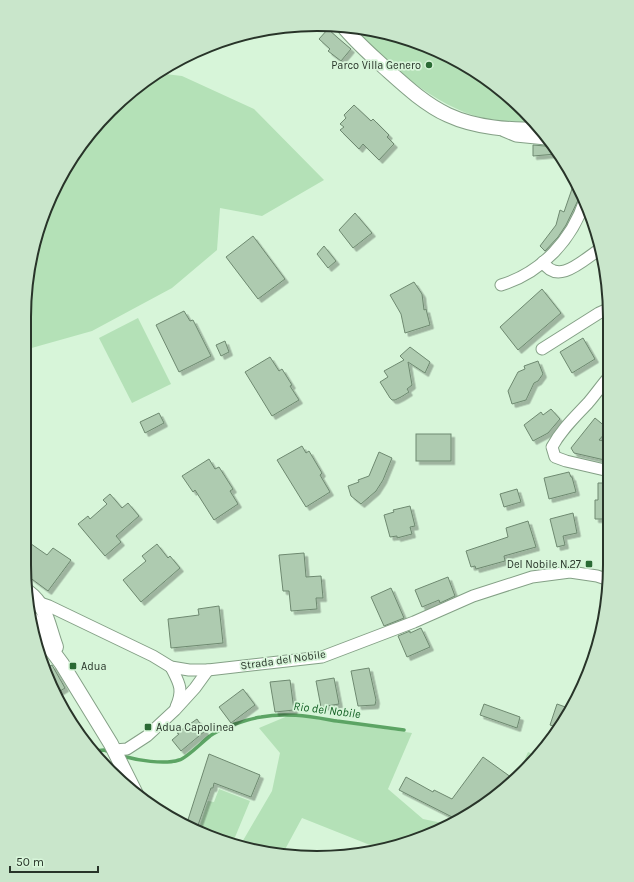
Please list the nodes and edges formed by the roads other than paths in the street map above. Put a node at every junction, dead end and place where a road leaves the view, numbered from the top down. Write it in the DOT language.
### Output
graph roads {
  1 [pos="350,33"];
  2 [pos="496,128"];
  3 [pos="533,130"];
  4 [pos="540,138"];
  5 [pos="581,209"];
  6 [pos="596,252"];
  7 [pos="543,262"];
  8 [pos="501,286"];
  9 [pos="603,311"];
  10 [pos="542,349"];
  11 [pos="603,384"];
  12 [pos="603,470"];
  13 [pos="602,578"];
  14 [pos="35,604"];
  15 [pos="39,633"];
  16 [pos="62,664"];
  17 [pos="171,667"];
  18 [pos="208,670"];
  19 [pos="175,710"];
  20 [pos="116,754"];
  21 [pos="130,781"];
  1 -- 2 [label="street"];
  2 -- 3 [label="street"];
  2 -- 4 [label="street"];
  5 -- 7 [label="street"];
  6 -- 7 [label="street"];
  7 -- 8 [label="street"];
  9 -- 10 [label="street"];
  11 -- 12 [label="street"];
  13 -- 18 [label="street, Strada del Nobile"];
  14 -- 16 [label="street"];
  14 -- 17 [label="street, Strada del Nobile"];
  15 -- 16 [label="street"];
  16 -- 20 [label="street"];
  17 -- 18 [label="street, Strada del Nobile"];
  17 -- 19 [label="street"];
  18 -- 19 [label="street"];
  19 -- 20 [label="street"];
  20 -- 21 [label="street"];
}
